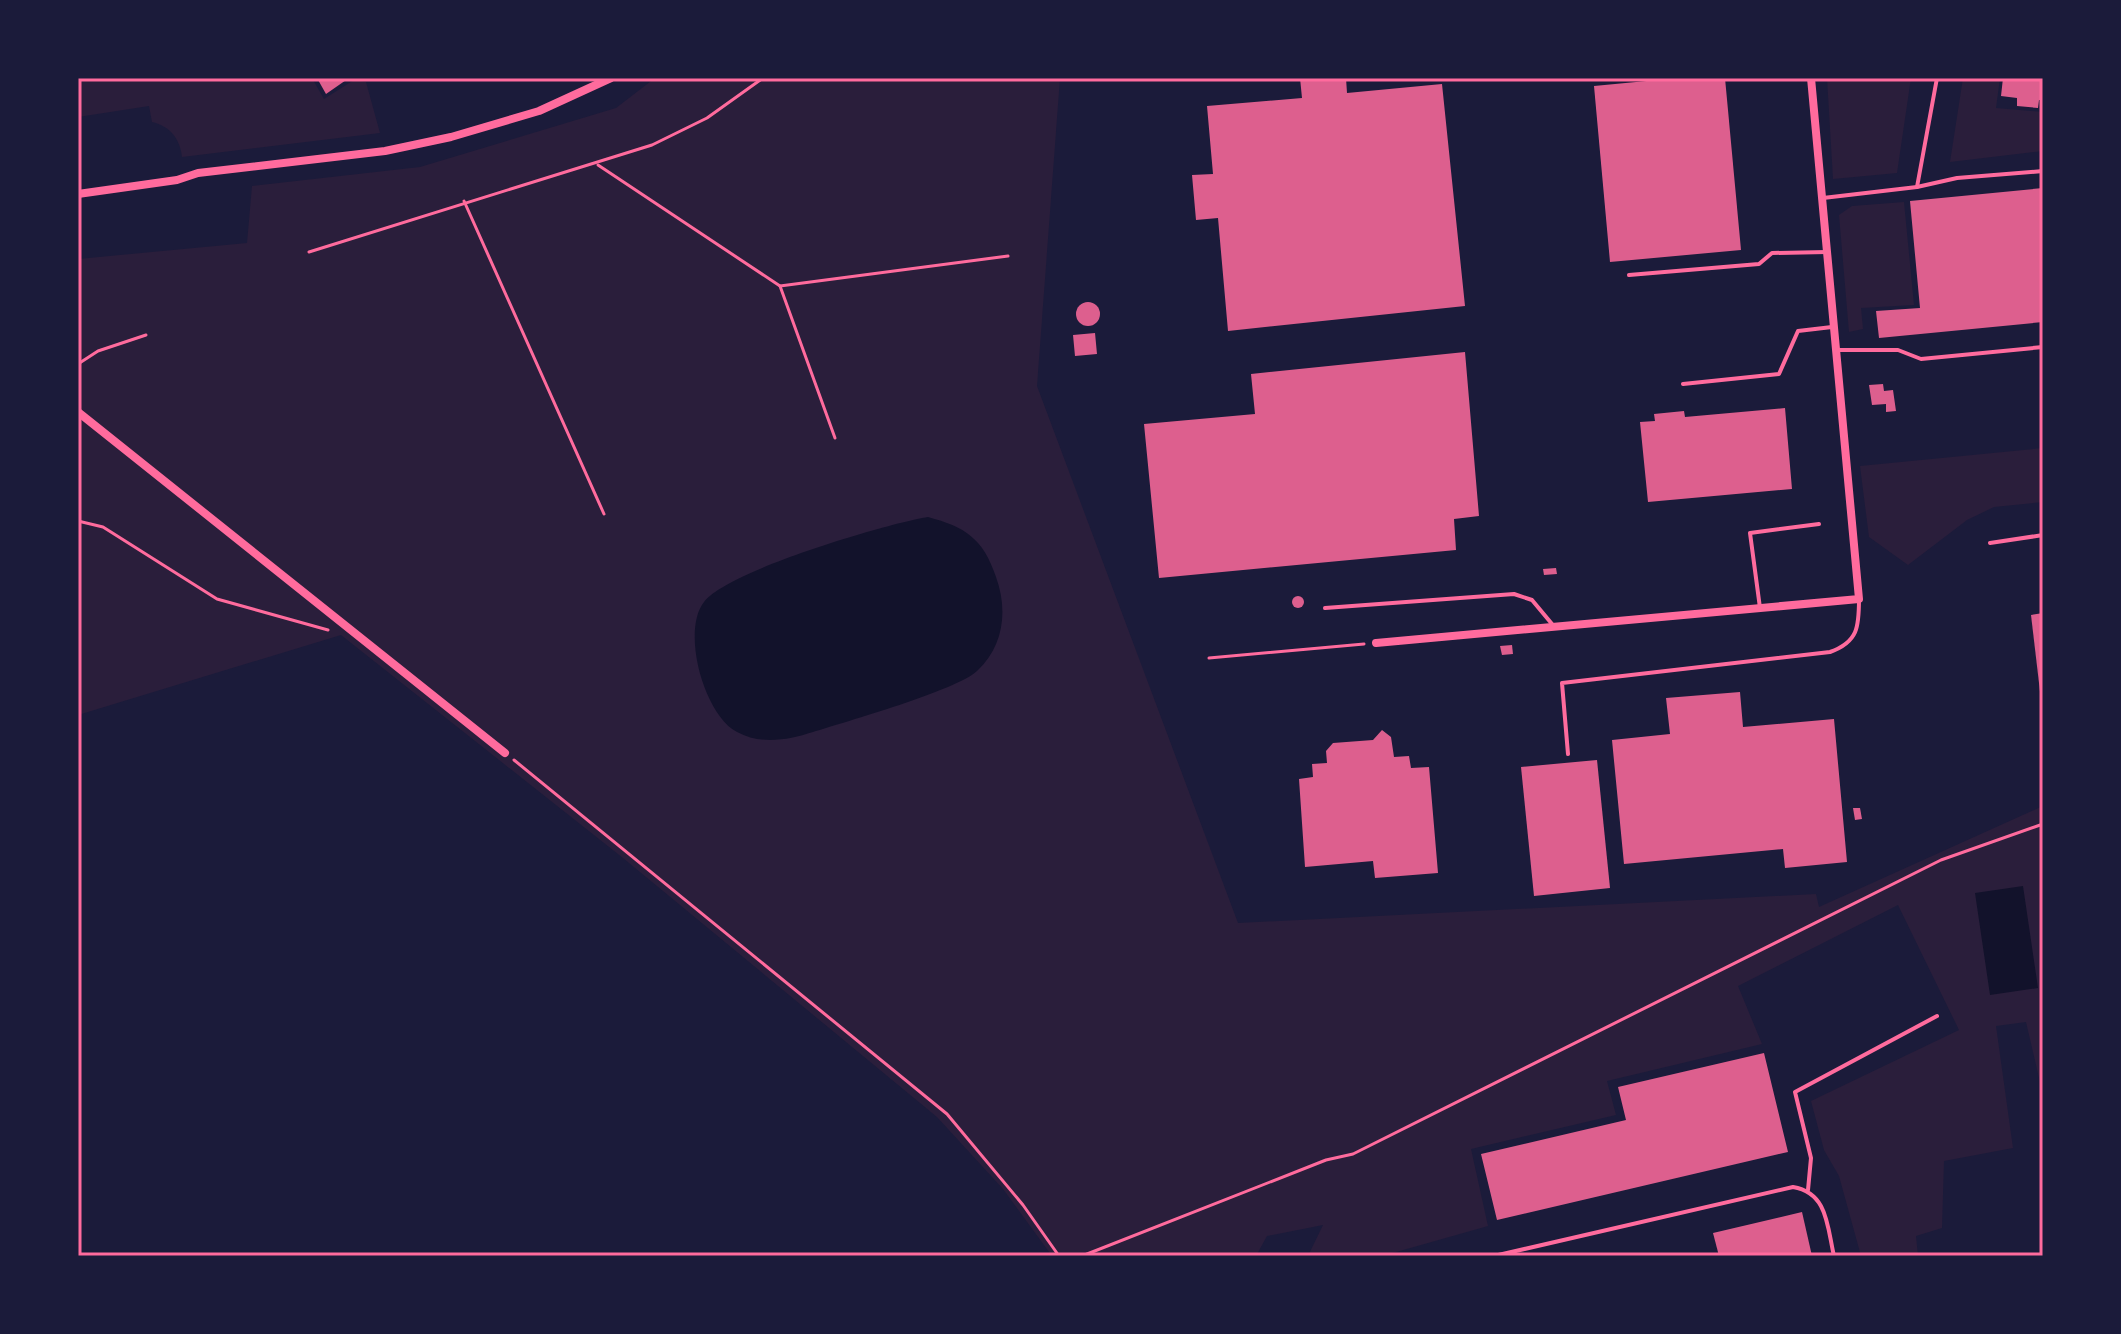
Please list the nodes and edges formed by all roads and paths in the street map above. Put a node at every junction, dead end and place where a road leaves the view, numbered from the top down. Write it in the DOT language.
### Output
graph roads {
  1 [pos="611,78"];
  2 [pos="763,78"];
  3 [pos="1811,78"];
  4 [pos="1937,78"];
  5 [pos="596,164"];
  6 [pos="2043,171"];
  7 [pos="1917,187"];
  8 [pos="78,194"];
  9 [pos="1822,198"];
  10 [pos="464,201"];
  11 [pos="309,252"];
  12 [pos="1827,252"];
  13 [pos="1008,256"];
  14 [pos="1629,275"];
  15 [pos="780,286"];
  16 [pos="1834,326"];
  17 [pos="146,335"];
  18 [pos="2043,347"];
  19 [pos="1836,350"];
  20 [pos="78,364"];
  21 [pos="1683,384"];
  22 [pos="78,412"];
  23 [pos="835,438"];
  24 [pos="604,514"];
  25 [pos="78,521"];
  26 [pos="1819,524"];
  27 [pos="2043,535"];
  28 [pos="1990,543"];
  29 [pos="1859,599"];
  30 [pos="1325,608"];
  31 [pos="1760,608"];
  32 [pos="349,626"];
  33 [pos="1554,626"];
  34 [pos="1376,643"];
  35 [pos="1209,658"];
  36 [pos="505,753"];
  37 [pos="1568,754"];
  38 [pos="2043,824"];
  39 [pos="1937,1016"];
  40 [pos="1808,1190"];
  41 [pos="1059,1256"];
  42 [pos="1082,1256"];
  43 [pos="1494,1256"];
  44 [pos="1834,1256"];
  1 -- 8 [label="street"];
  2 -- 5 [label="path"];
  3 -- 9 [label="street"];
  4 -- 7 [label="lane"];
  5 -- 10 [label="path"];
  5 -- 15 [label="path"];
  6 -- 7 [label="lane"];
  7 -- 9 [label="lane"];
  9 -- 12 [label="street"];
  10 -- 11 [label="path"];
  10 -- 24 [label="path"];
  12 -- 14 [label="lane"];
  12 -- 16 [label="street"];
  13 -- 15 [label="path"];
  15 -- 23 [label="path"];
  16 -- 19 [label="street"];
  16 -- 21 [label="lane"];
  17 -- 20 [label="path"];
  18 -- 19 [label="lane"];
  19 -- 29 [label="street"];
  22 -- 32 [label="street"];
  25 -- 32 [label="path"];
  26 -- 31 [label="lane"];
  27 -- 28 [label="lane"];
  29 -- 31 [label="street"];
  29 -- 37 [label="lane"];
  30 -- 33 [label="lane"];
  31 -- 33 [label="street"];
  32 -- 36 [label="street"];
  33 -- 34 [label="street"];
  34 -- 35 [label="path"];
  36 -- 41 [label="path"];
  38 -- 42 [label="path"];
  39 -- 40 [label="lane"];
  40 -- 43 [label="lane"];
  40 -- 44 [label="lane"];
}
